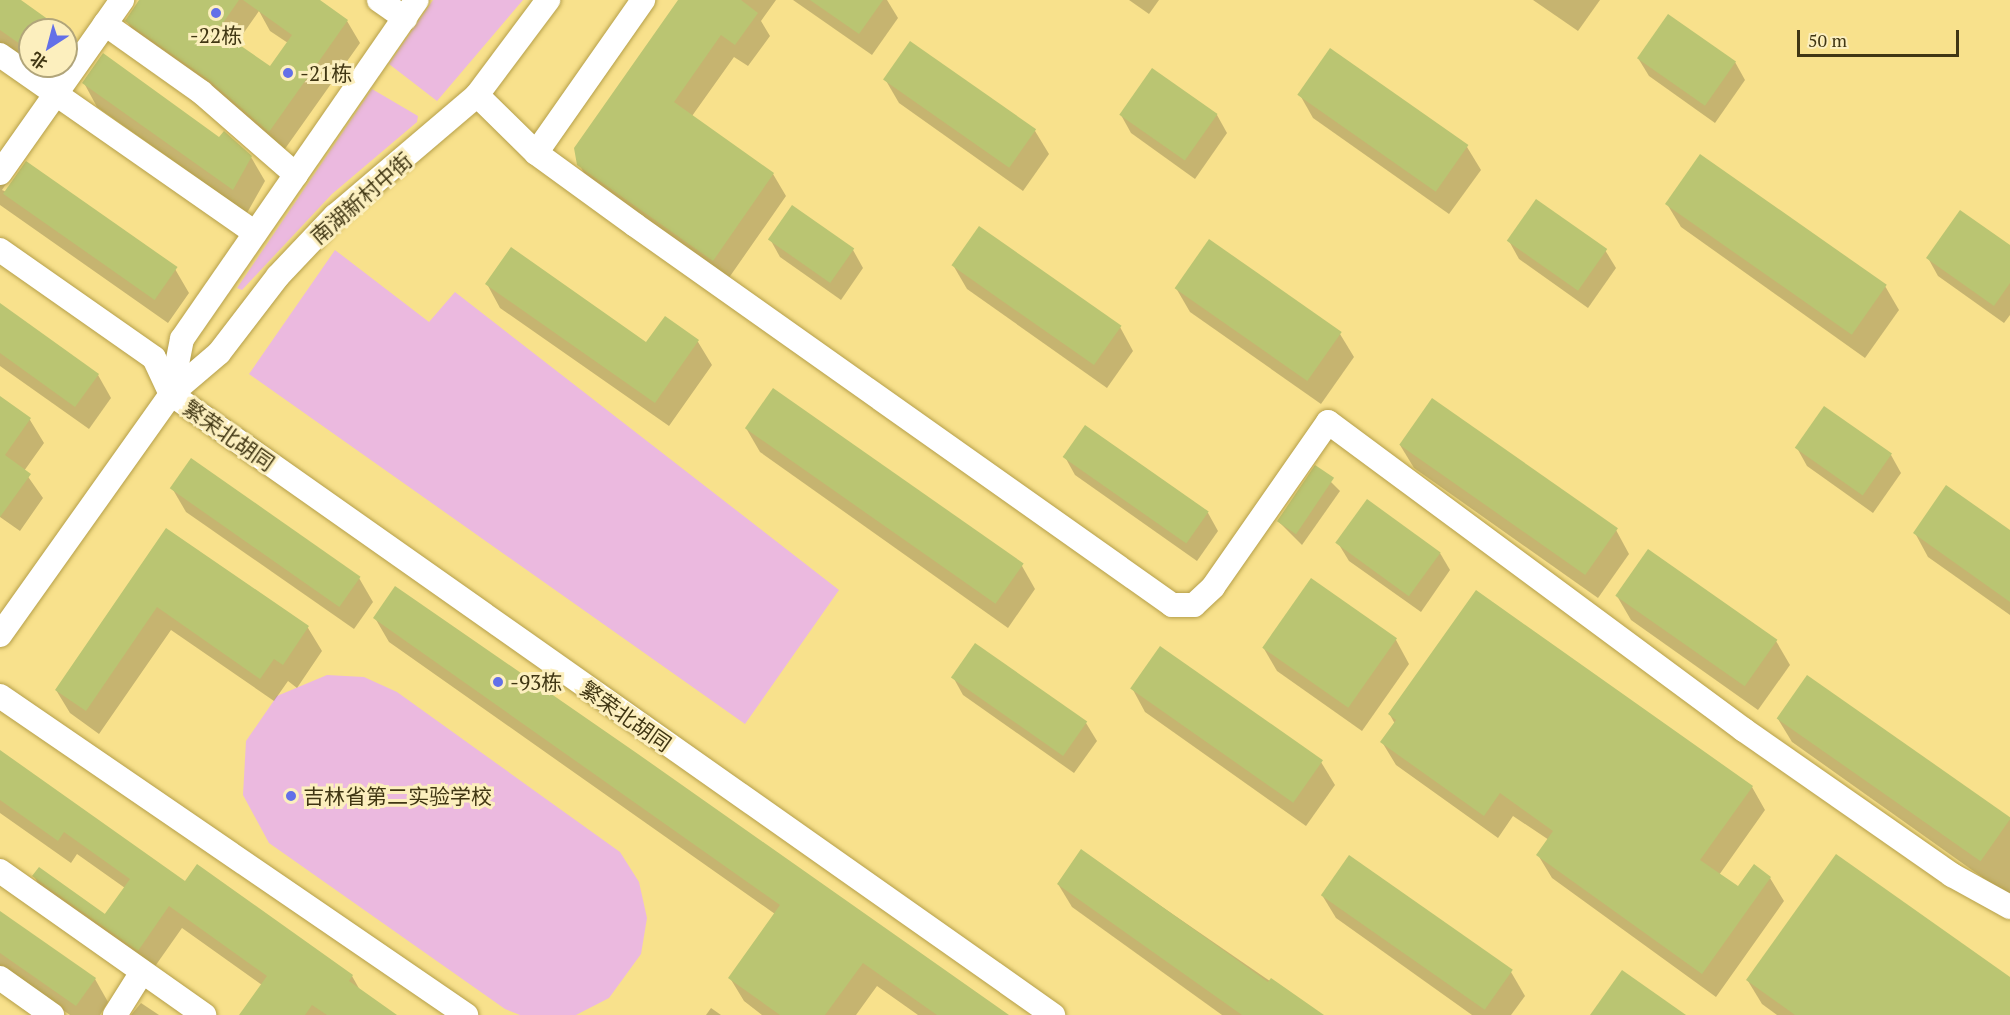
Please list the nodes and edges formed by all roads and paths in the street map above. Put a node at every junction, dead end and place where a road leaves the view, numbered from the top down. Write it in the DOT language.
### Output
graph roads {
  1 [pos="122,0"];
  2 [pos="379,0"];
  3 [pos="549,0"];
  4 [pos="643,0"];
  5 [pos="411,9"];
  6 [pos="105,24"];
  7 [pos="0,55"];
  8 [pos="56,94"];
  9 [pos="477,95"];
  10 [pos="536,153"];
  11 [pos="0,173"];
  12 [pos="296,175"];
  13 [pos="255,233"];
  14 [pos="0,250"];
  15 [pos="171,394"];
  16 [pos="0,635"];
  17 [pos="0,696"];
  18 [pos="0,872"];
  19 [pos="2010,907"];
  20 [pos="142,972"];
  21 [pos="0,978"];
  22 [pos="52,1015"];
  23 [pos="115,1015"];
  24 [pos="204,1015"];
  25 [pos="466,1015"];
  26 [pos="1053,1015"];
  1 -- 6 [label="street"];
  2 -- 5 [label="street"];
  3 -- 9 [label="street, 南湖新村中街"];
  4 -- 10 [label="street"];
  5 -- 12 [label="street, 南湖新村中街"];
  6 -- 8 [label="street"];
  6 -- 12 [label="street"];
  7 -- 8 [label="street"];
  8 -- 11 [label="street"];
  8 -- 13 [label="street"];
  9 -- 10 [label="street"];
  9 -- 15 [label="street, 南湖新村中街"];
  10 -- 19 [label="street"];
  12 -- 13 [label="street, 南湖新村中街"];
  13 -- 15 [label="street, 南湖新村中街"];
  14 -- 15 [label="street"];
  15 -- 16 [label="street, 南湖新村中街"];
  15 -- 26 [label="street, 繁荣北胡同"];
  17 -- 25 [label="street"];
  18 -- 20 [label="street"];
  20 -- 23 [label="street"];
  20 -- 24 [label="street"];
  21 -- 22 [label="street"];
}
